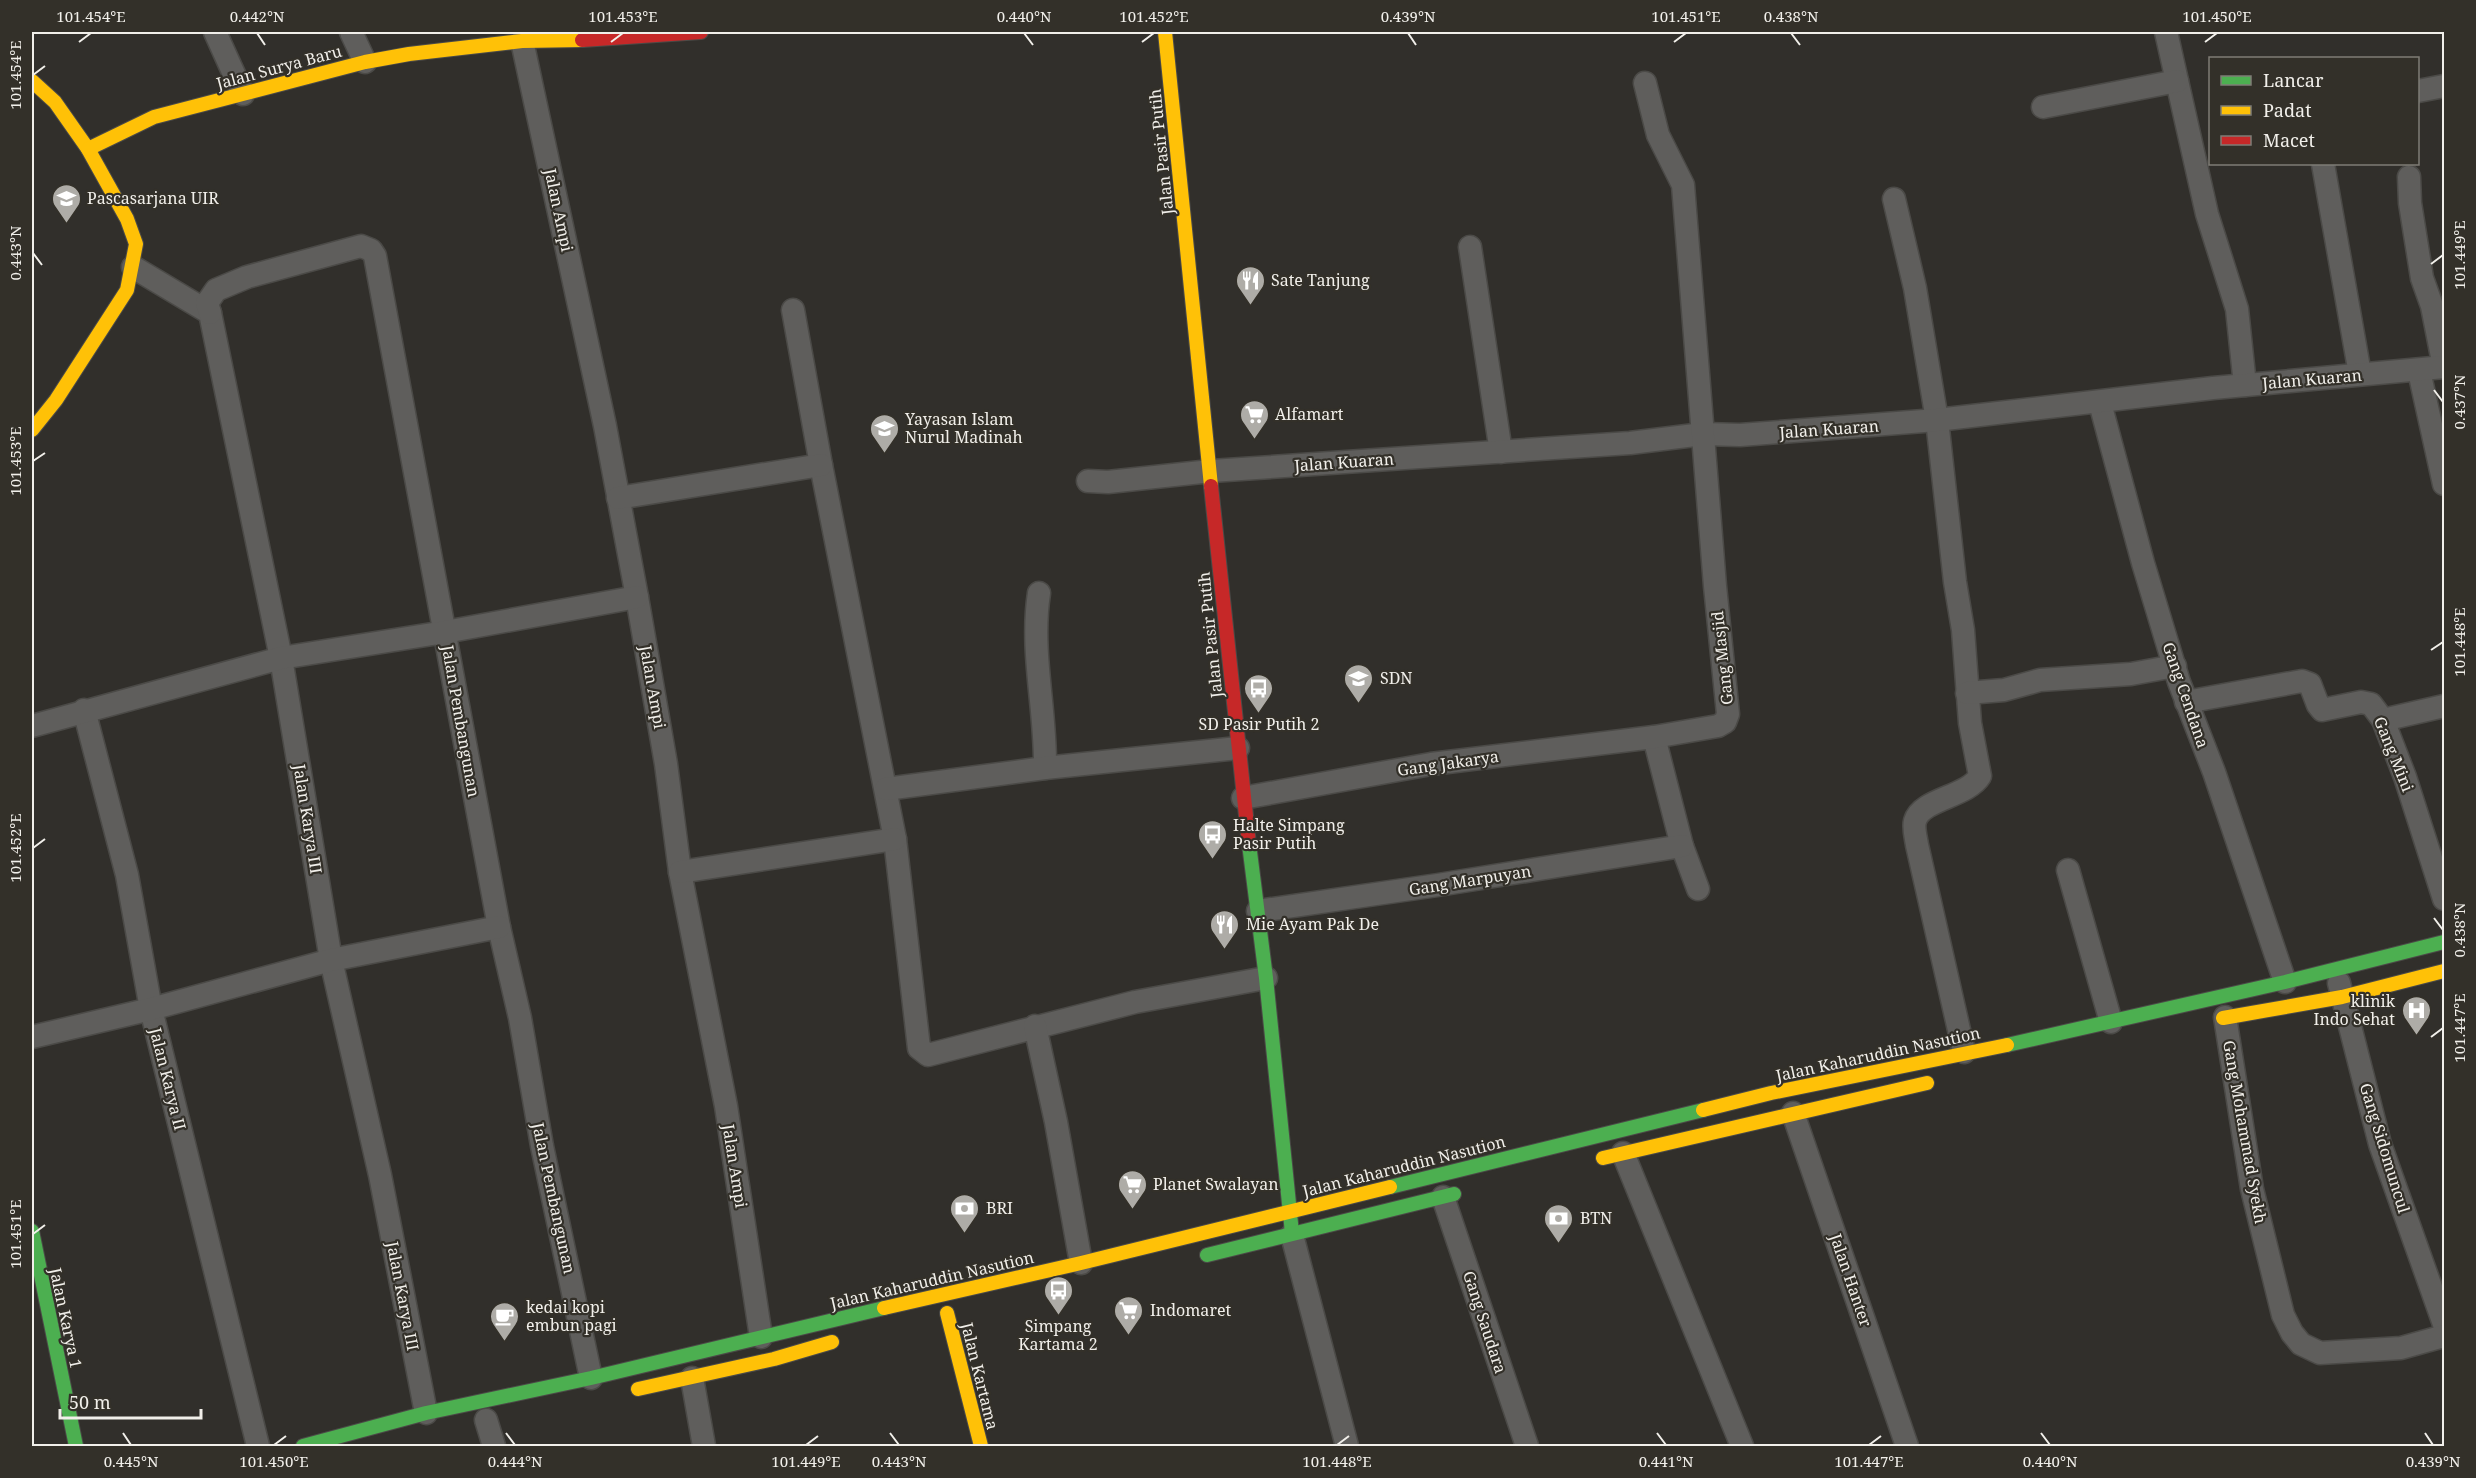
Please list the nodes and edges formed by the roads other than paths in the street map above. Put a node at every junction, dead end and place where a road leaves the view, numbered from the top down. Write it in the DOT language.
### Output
graph roads {
  1 [pos="215,32"];
  2 [pos="351,32"];
  3 [pos="687,32"];
  4 [pos="1165,32"];
  5 [pos="2166,32"];
  6 [pos="522,41"];
  7 [pos="364,62"];
  8 [pos="32,81"];
  9 [pos="2177,81"];
  10 [pos="1645,82"];
  11 [pos="2445,86"];
  12 [pos="2419,91"];
  13 [pos="243,94"];
  14 [pos="2043,106"];
  15 [pos="88,149"];
  16 [pos="2323,165"];
  17 [pos="2409,177"];
  18 [pos="1894,199"];
  19 [pos="1470,247"];
  20 [pos="133,267"];
  21 [pos="793,309"];
  22 [pos="210,313"];
  23 [pos="2444,367"];
  24 [pos="2419,371"];
  25 [pos="2360,374"];
  26 [pos="2245,385"];
  27 [pos="2100,403"];
  28 [pos="1937,420"];
  29 [pos="32,430"];
  30 [pos="1702,434"];
  31 [pos="1502,452"];
  32 [pos="821,465"];
  33 [pos="1211,471"];
  34 [pos="1088,482"];
  35 [pos="2445,484"];
  36 [pos="618,498"];
  37 [pos="1039,593"];
  38 [pos="637,597"];
  39 [pos="445,633"];
  40 [pos="281,658"];
  41 [pos="2175,666"];
  42 [pos="1967,693"];
  43 [pos="2186,702"];
  44 [pos="2445,706"];
  45 [pos="84,710"];
  46 [pos="2384,720"];
  47 [pos="32,726"];
  48 [pos="1654,737"];
  49 [pos="1238,748"];
  50 [pos="1045,768"];
  51 [pos="886,789"];
  52 [pos="1243,798"];
  53 [pos="895,839"];
  54 [pos="1682,846"];
  55 [pos="2068,870"];
  56 [pos="680,872"];
  57 [pos="1698,889"];
  58 [pos="2445,898"];
  59 [pos="1258,911"];
  60 [pos="499,927"];
  61 [pos="2445,942"];
  62 [pos="331,960"];
  63 [pos="2337,969"];
  64 [pos="2445,971"];
  65 [pos="1266,978"];
  66 [pos="2284,982"];
  67 [pos="2342,997"];
  68 [pos="151,1009"];
  69 [pos="2219,1019"];
  70 [pos="2111,1022"];
  71 [pos="1035,1026"];
  72 [pos="32,1037"];
  73 [pos="1964,1052"];
  74 [pos="1937,1081"];
  75 [pos="1793,1113"];
  76 [pos="1623,1153"];
  77 [pos="1589,1161"];
  78 [pos="1466,1191"];
  79 [pos="1443,1197"];
  80 [pos="1290,1211"];
  81 [pos="32,1231"];
  82 [pos="1292,1235"];
  83 [pos="1188,1259"];
  84 [pos="1081,1263"];
  85 [pos="948,1313"];
  86 [pos="2445,1324"];
  87 [pos="2445,1336"];
  88 [pos="761,1337"];
  89 [pos="841,1340"];
  90 [pos="591,1378"];
  91 [pos="692,1378"];
  92 [pos="623,1392"];
  93 [pos="426,1413"];
  94 [pos="486,1420"];
  95 [pos="1901,1445"];
  96 [pos="76,1446"];
  97 [pos="258,1446"];
  98 [pos="311,1446"];
  99 [pos="494,1446"];
  100 [pos="704,1446"];
  101 [pos="981,1446"];
  102 [pos="1347,1446"];
  103 [pos="1527,1446"];
  104 [pos="1742,1446"];
  1 -- 13 [label="street"];
  2 -- 7 [label="street"];
  3 -- 6 [label="main road, Jalan Surya Baru"];
  4 -- 33 [label="main road, Jalan Pasir Putih"];
  5 -- 9 [label="street"];
  6 -- 7 [label="main road, Jalan Surya Baru"];
  6 -- 36 [label="street, Jalan Ampi"];
  7 -- 13 [label="main road, Jalan Surya Baru"];
  8 -- 15 [label="main road"];
  9 -- 14 [label="street"];
  9 -- 26 [label="street"];
  10 -- 30 [label="street, Gang Masjid"];
  11 -- 12 [label="street"];
  13 -- 15 [label="main road, Jalan Surya Baru"];
  15 -- 20 [label="main road"];
  16 -- 25 [label="street"];
  17 -- 23 [label="street"];
  18 -- 28 [label="street"];
  19 -- 31 [label="street"];
  20 -- 22 [label="street"];
  20 -- 29 [label="main road"];
  21 -- 32 [label="street"];
  22 -- 39 [label="street, Jalan Pembangunan"];
  22 -- 40 [label="street, Jalan Karya III"];
  23 -- 24 [label="street, Jalan Kuaran"];
  24 -- 25 [label="street, Jalan Kuaran"];
  24 -- 35 [label="street"];
  25 -- 26 [label="street, Jalan Kuaran"];
  26 -- 27 [label="street, Jalan Kuaran"];
  27 -- 28 [label="street, Jalan Kuaran"];
  27 -- 41 [label="street, Gang Cendana"];
  28 -- 30 [label="street, Jalan Kuaran"];
  28 -- 42 [label="street"];
  30 -- 31 [label="street, Jalan Kuaran"];
  30 -- 48 [label="street, Gang Masjid"];
  31 -- 33 [label="street, Jalan Kuaran"];
  32 -- 36 [label="street"];
  32 -- 51 [label="street"];
  33 -- 34 [label="street, Jalan Kuaran"];
  33 -- 49 [label="main road, Jalan Pasir Putih"];
  36 -- 38 [label="street, Jalan Ampi"];
  37 -- 50 [label="street"];
  38 -- 39 [label="street"];
  38 -- 56 [label="street, Jalan Ampi"];
  39 -- 40 [label="street"];
  39 -- 60 [label="street, Jalan Pembangunan"];
  40 -- 45 [label="street"];
  40 -- 62 [label="street, Jalan Karya III"];
  41 -- 42 [label="street"];
  41 -- 43 [label="street, Gang Cendana"];
  42 -- 73 [label="street"];
  43 -- 46 [label="street, Gang Mini"];
  43 -- 66 [label="street, Gang Cendana"];
  44 -- 46 [label="street"];
  45 -- 47 [label="street"];
  45 -- 68 [label="street, Jalan Karya II"];
  46 -- 58 [label="street, Gang Mini"];
  48 -- 52 [label="street, Gang Jakarya"];
  48 -- 54 [label="street"];
  49 -- 50 [label="street"];
  49 -- 52 [label="main road, Jalan Pasir Putih"];
  50 -- 51 [label="street"];
  51 -- 53 [label="street"];
  52 -- 59 [label="main road, Jalan Pasir Putih"];
  53 -- 56 [label="street"];
  53 -- 71 [label="street"];
  54 -- 57 [label="street"];
  54 -- 59 [label="street, Gang Marpuyan"];
  55 -- 70 [label="street"];
  56 -- 88 [label="street, Jalan Ampi"];
  59 -- 65 [label="main road, Jalan Pasir Putih"];
  60 -- 62 [label="street"];
  60 -- 90 [label="street, Jalan Pembangunan"];
  61 -- 63 [label="main road, Jalan Kaharuddin Nasution"];
  62 -- 68 [label="street"];
  62 -- 93 [label="street, Jalan Karya III"];
  63 -- 66 [label="main road, Jalan Kaharuddin Nasution"];
  63 -- 67 [label="street, Gang Sidomuncul"];
  64 -- 67 [label="main road"];
  65 -- 71 [label="street"];
  65 -- 80 [label="main road, Jalan Pasir Putih"];
  66 -- 70 [label="main road, Jalan Kaharuddin Nasution"];
  67 -- 69 [label="main road"];
  67 -- 86 [label="street, Gang Sidomuncul"];
  68 -- 72 [label="street"];
  68 -- 97 [label="street, Jalan Karya II"];
  69 -- 87 [label="street, Gang Mohammad Syekh"];
  70 -- 73 [label="main road, Jalan Kaharuddin Nasution"];
  71 -- 84 [label="street"];
  73 -- 80 [label="main road, Jalan Kaharuddin Nasution"];
  74 -- 75 [label="main road"];
  75 -- 76 [label="main road"];
  75 -- 95 [label="street, Jalan Hanter"];
  76 -- 77 [label="main road"];
  76 -- 104 [label="street"];
  78 -- 79 [label="main road"];
  79 -- 82 [label="main road"];
  79 -- 103 [label="street, Gang Saudara"];
  80 -- 82 [label="main road, Jalan Pasir Putih"];
  80 -- 84 [label="main road, Jalan Kaharuddin Nasution"];
  81 -- 96 [label="main road, Jalan Karya 1"];
  82 -- 83 [label="main road"];
  82 -- 102 [label="street"];
  84 -- 88 [label="main road, Jalan Kaharuddin Nasution"];
  85 -- 101 [label="main road, Jalan Kartama"];
  88 -- 90 [label="main road, Jalan Kaharuddin Nasution"];
  89 -- 91 [label="main road"];
  90 -- 93 [label="main road, Jalan Kaharuddin Nasution"];
  91 -- 92 [label="main road"];
  91 -- 100 [label="street"];
  93 -- 98 [label="main road, Jalan Kaharuddin Nasution"];
  94 -- 99 [label="street"];
}
